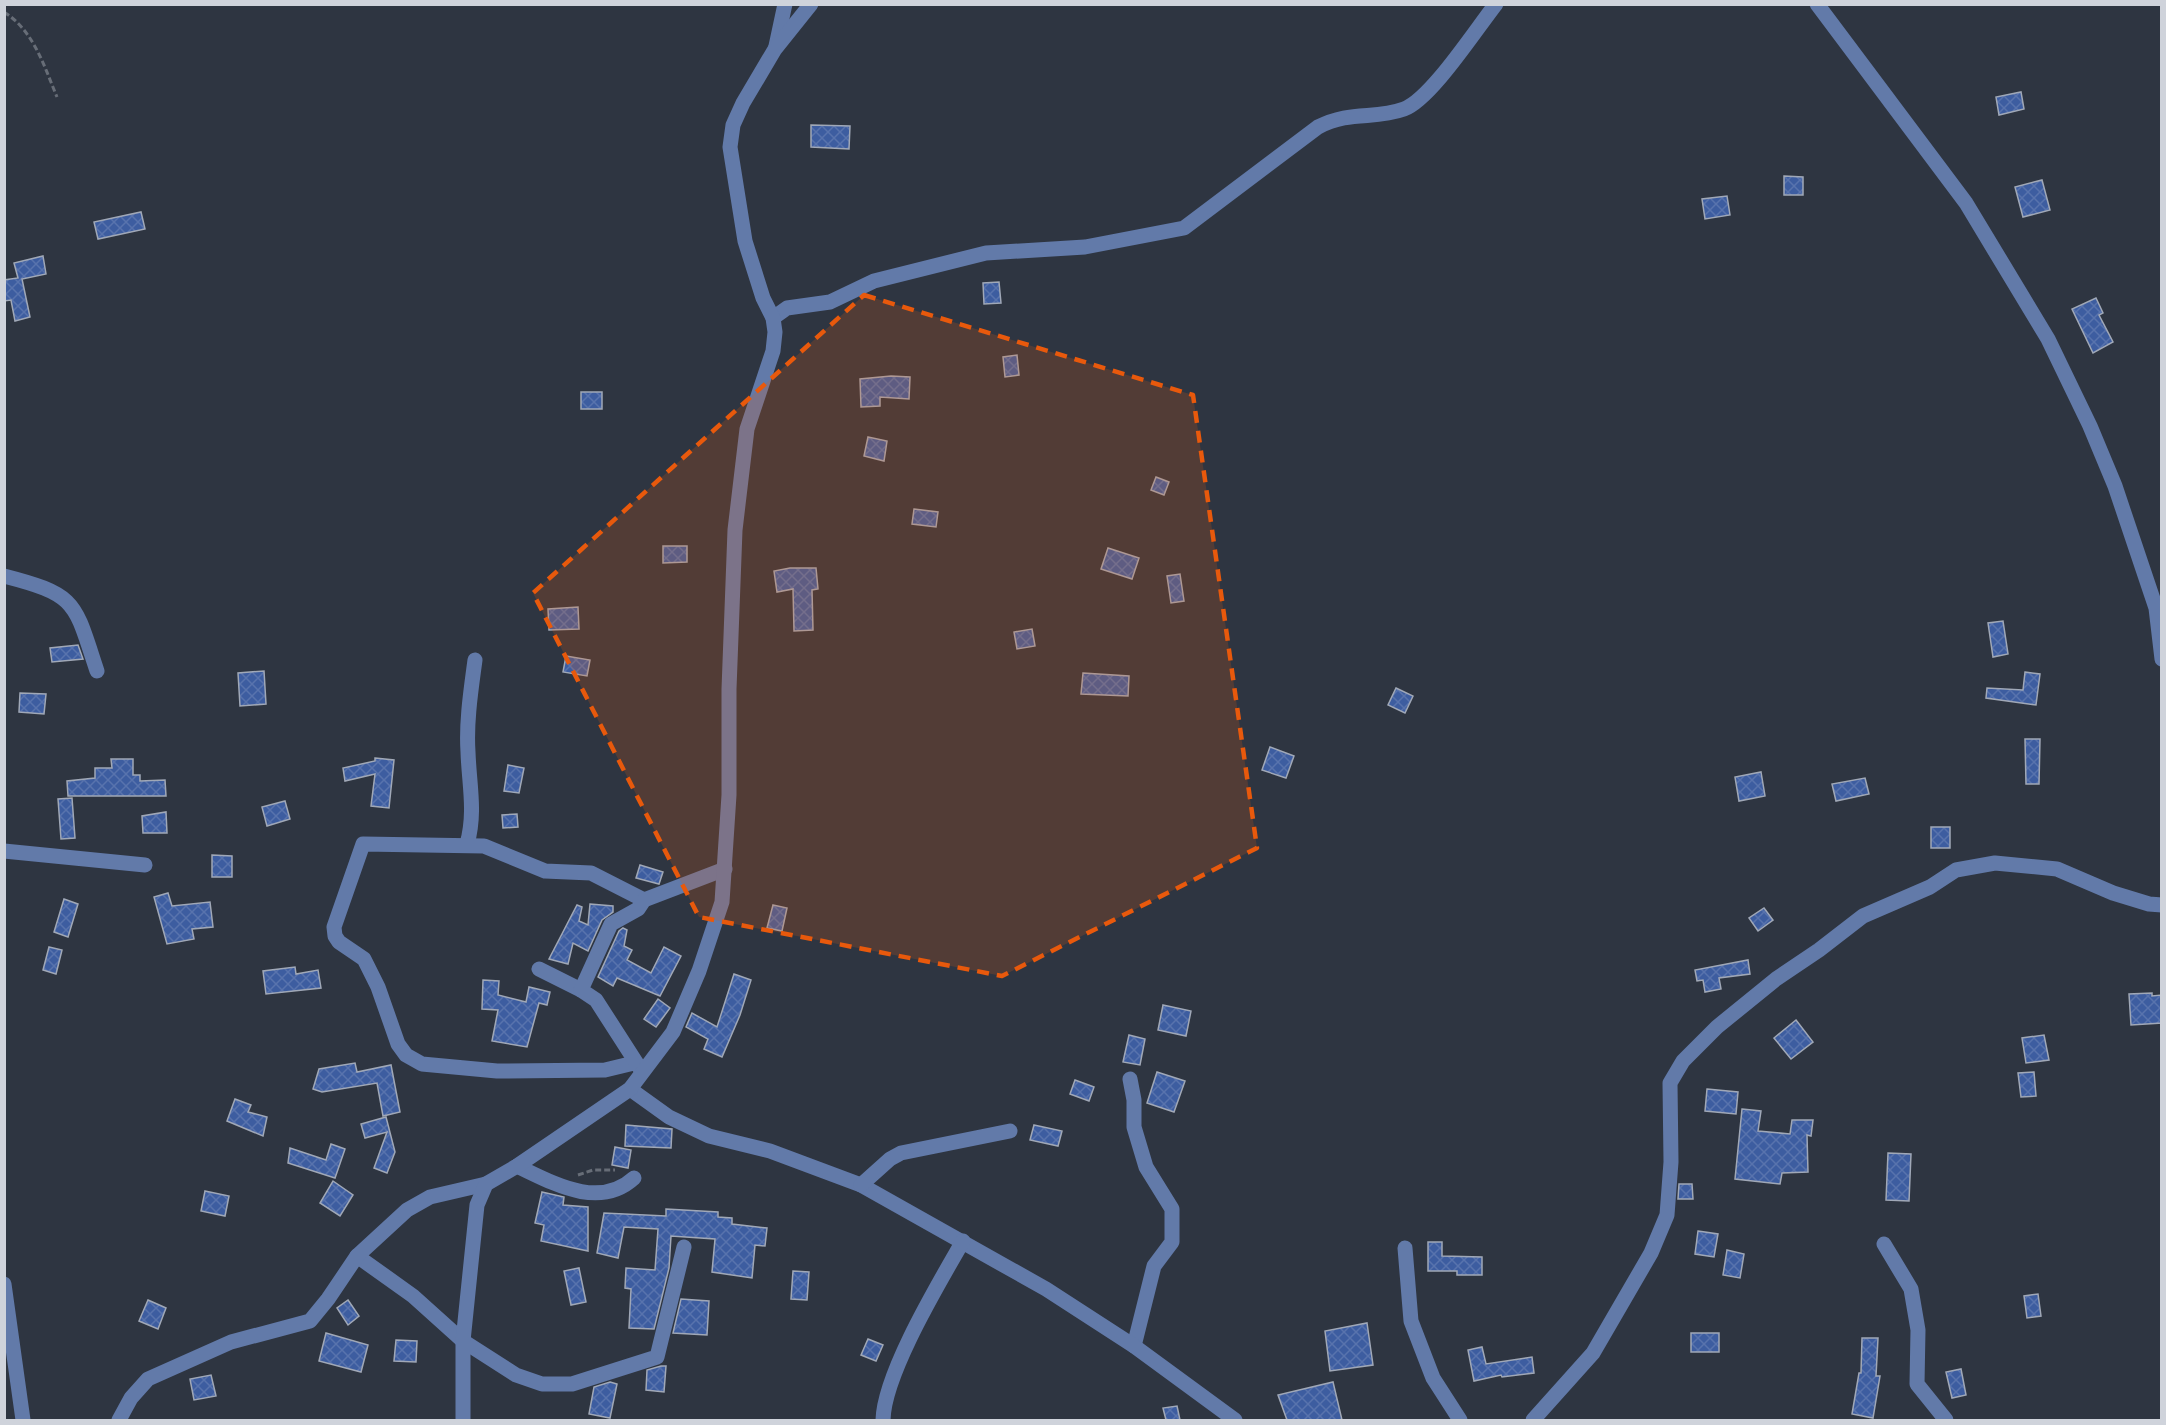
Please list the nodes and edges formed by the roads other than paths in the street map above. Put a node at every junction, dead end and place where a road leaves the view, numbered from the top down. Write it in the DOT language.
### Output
graph roads {
  1 [pos="785,4"];
  2 [pos="811,4"];
  3 [pos="1496,4"];
  4 [pos="1816,4"];
  5 [pos="776,49"];
  6 [pos="773,318"];
  7 [pos="4,576"];
  8 [pos="2162,659"];
  9 [pos="475,660"];
  10 [pos="97,671"];
  11 [pos="467,844"];
  12 [pos="4,851"];
  13 [pos="146,865"];
  14 [pos="725,869"];
  15 [pos="644,900"];
  16 [pos="2162,904"];
  17 [pos="539,969"];
  18 [pos="581,990"];
  19 [pos="639,1069"];
  20 [pos="1130,1079"];
  21 [pos="630,1089"];
  22 [pos="1010,1131"];
  23 [pos="517,1166"];
  24 [pos="634,1178"];
  25 [pos="486,1184"];
  26 [pos="861,1185"];
  27 [pos="963,1241"];
  28 [pos="1884,1244"];
  29 [pos="684,1247"];
  30 [pos="1405,1248"];
  31 [pos="357,1256"];
  32 [pos="4,1284"];
  33 [pos="463,1341"];
  34 [pos="1134,1346"];
  35 [pos="23,1420"];
  36 [pos="119,1420"];
  37 [pos="463,1420"];
  38 [pos="883,1420"];
  39 [pos="1235,1420"];
  40 [pos="1460,1420"];
  41 [pos="1533,1420"];
  42 [pos="1946,1420"];
  1 -- 5 [label="street"];
  2 -- 5 [label="street"];
  3 -- 6 [label="street"];
  4 -- 8 [label="street"];
  5 -- 6 [label="street"];
  6 -- 14 [label="street"];
  7 -- 10 [label="street"];
  9 -- 11 [label="street"];
  11 -- 15 [label="street"];
  11 -- 19 [label="street"];
  12 -- 13 [label="street"];
  14 -- 15 [label="street"];
  14 -- 19 [label="street"];
  15 -- 18 [label="street"];
  16 -- 41 [label="street"];
  17 -- 18 [label="street"];
  18 -- 19 [label="street"];
  19 -- 21 [label="street"];
  20 -- 34 [label="street"];
  21 -- 23 [label="street"];
  21 -- 26 [label="street"];
  22 -- 26 [label="street"];
  23 -- 24 [label="street"];
  23 -- 25 [label="street"];
  25 -- 31 [label="street"];
  25 -- 33 [label="street"];
  26 -- 27 [label="street"];
  27 -- 34 [label="street"];
  27 -- 38 [label="street"];
  28 -- 42 [label="street"];
  29 -- 33 [label="street"];
  30 -- 40 [label="street"];
  31 -- 33 [label="street"];
  31 -- 36 [label="street"];
  32 -- 35 [label="street"];
  33 -- 37 [label="street"];
  34 -- 39 [label="street"];
}
